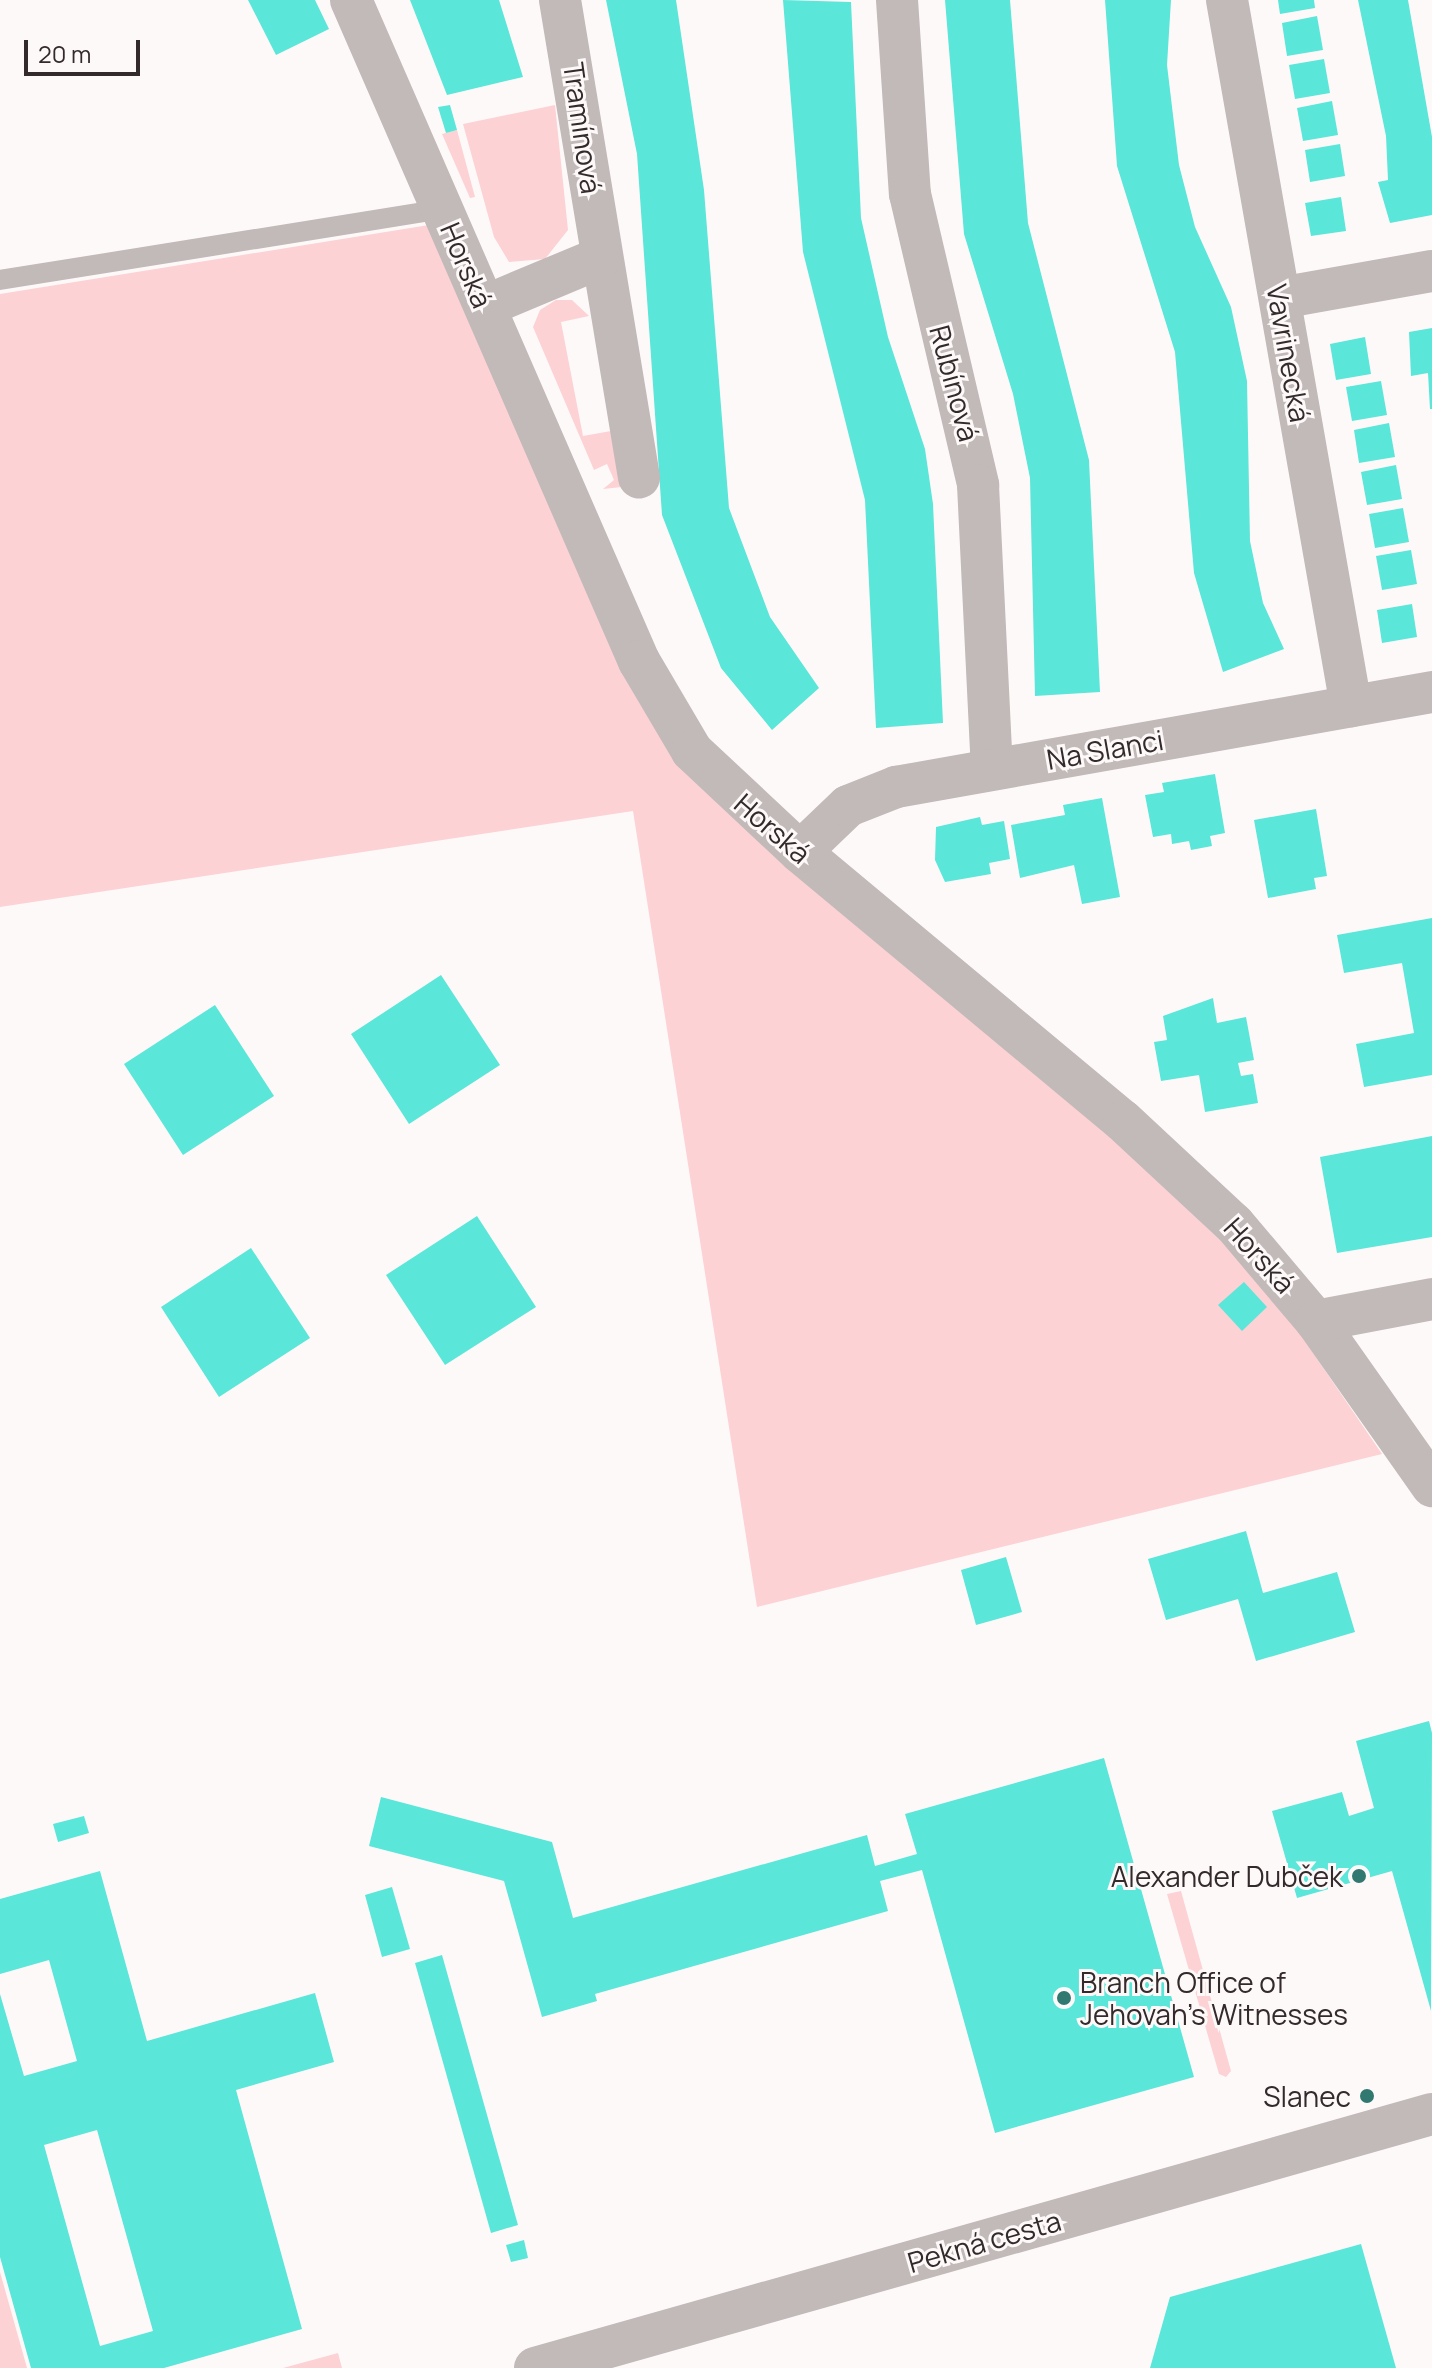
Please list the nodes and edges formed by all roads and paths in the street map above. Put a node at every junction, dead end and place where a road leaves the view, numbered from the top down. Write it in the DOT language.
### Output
graph roads {
  1 [pos="351,0"];
  2 [pos="560,0"];
  3 [pos="897,0"];
  4 [pos="1227,0"];
  5 [pos="443,209"];
  6 [pos="600,258"];
  7 [pos="1432,271"];
  8 [pos="0,280"];
  9 [pos="1280,298"];
  10 [pos="485,306"];
  11 [pos="639,478"];
  12 [pos="1432,692"];
  13 [pos="1351,706"];
  14 [pos="992,769"];
  15 [pos="800,852"];
  16 [pos="1432,1299"];
  17 [pos="1316,1321"];
  18 [pos="1432,1486"];
  19 [pos="1432,2114"];
  20 [pos="535,2368"];
  1 -- 5 [label="street, Horská"];
  2 -- 6 [label="street, Tramínová"];
  3 -- 14 [label="street, Rubínová"];
  4 -- 9 [label="street, Vavrinecká"];
  5 -- 8 [label="lane"];
  5 -- 10 [label="street, Horská"];
  6 -- 10 [label="street"];
  6 -- 11 [label="street, Tramínová"];
  7 -- 9 [label="street"];
  9 -- 13 [label="street, Vavrinecká"];
  10 -- 15 [label="street, Horská"];
  12 -- 13 [label="street, Na Slanci"];
  13 -- 14 [label="street, Na Slanci"];
  14 -- 15 [label="street, Na Slanci"];
  15 -- 17 [label="street, Horská"];
  16 -- 17 [label="street"];
  17 -- 18 [label="street, Horská"];
  19 -- 20 [label="street, Pekná cesta"];
}
